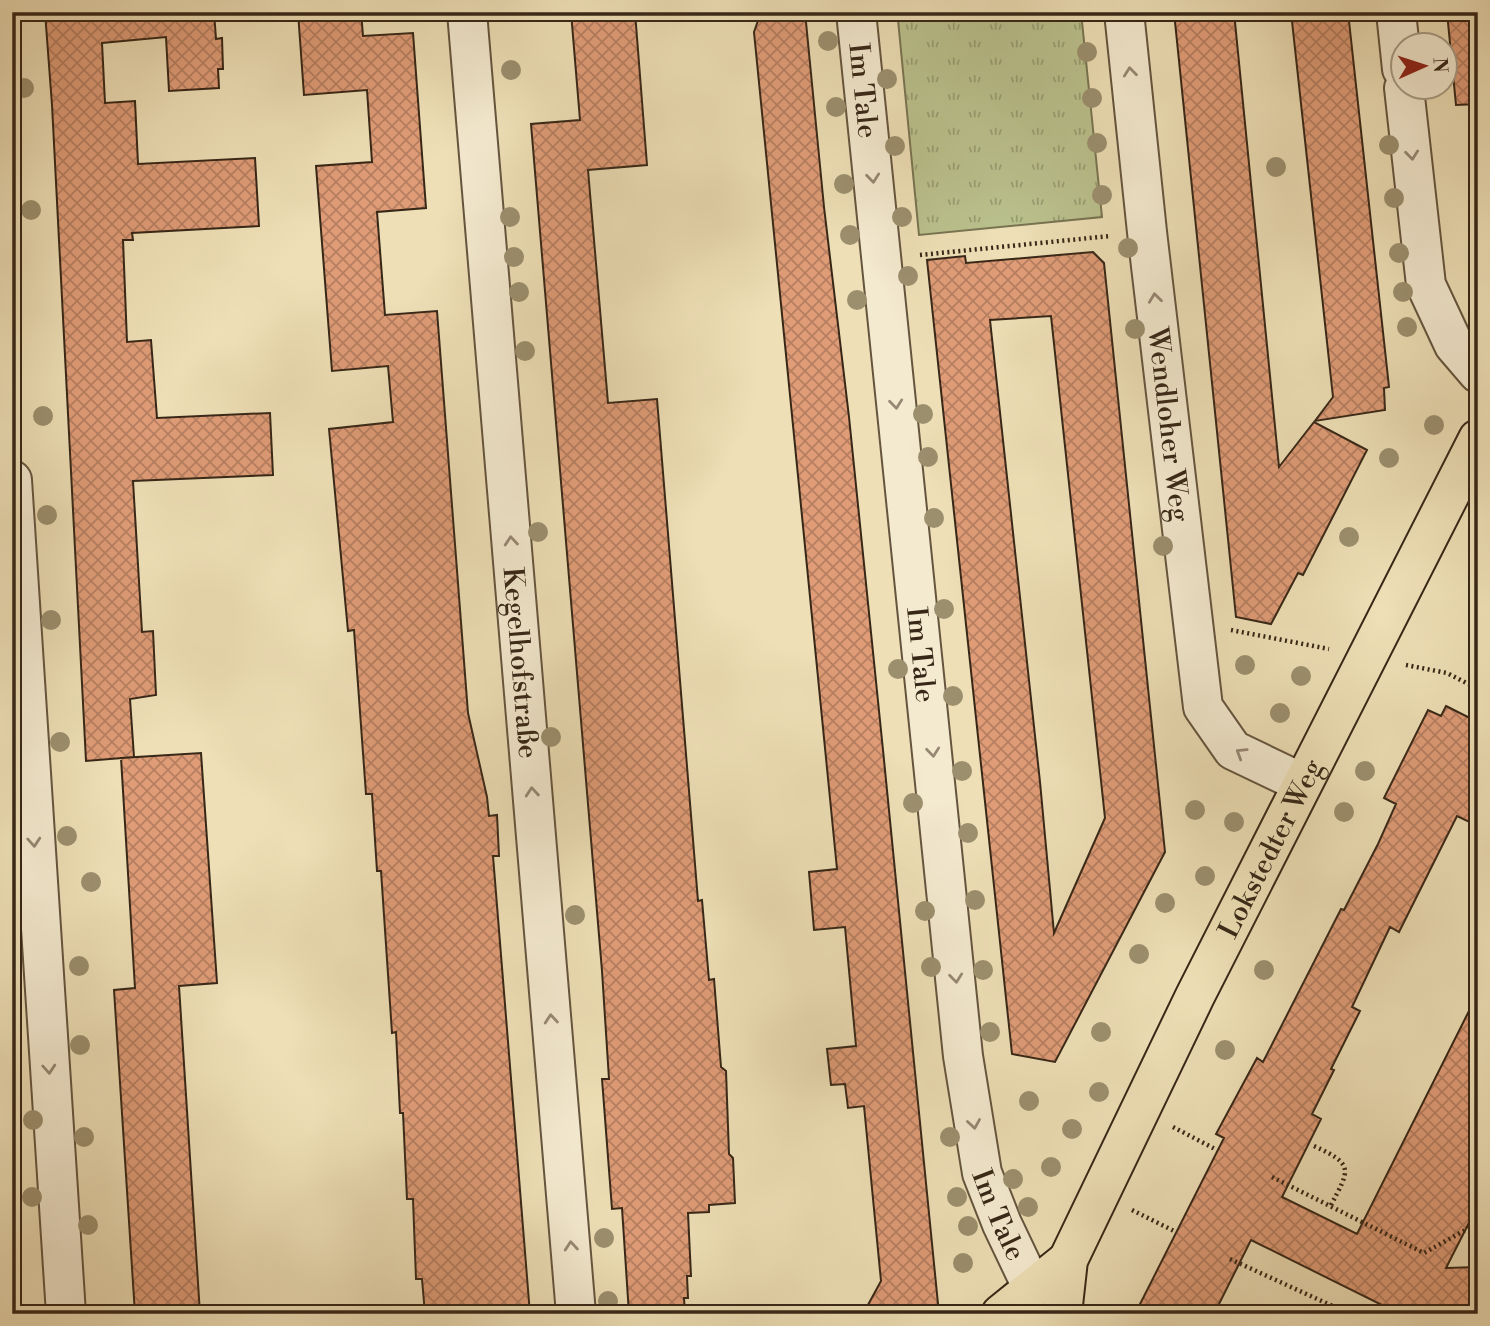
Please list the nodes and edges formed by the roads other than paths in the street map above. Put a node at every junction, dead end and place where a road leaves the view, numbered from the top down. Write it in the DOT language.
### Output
graph roads {
  1 [pos="467,12"];
  2 [pos="856,12"];
  3 [pos="1124,12"];
  4 [pos="1396,12"];
  5 [pos="1398,32"];
  6 [pos="1406,102"];
  7 [pos="1478,373"];
  8 [pos="1478,439"];
  9 [pos="12,480"];
  10 [pos="1302,783"];
  11 [pos="26,919"];
  12 [pos="1068,1260"];
  13 [pos="1032,1287"];
  14 [pos="66,1314"];
  15 [pos="576,1314"];
  16 [pos="1000,1314"];
  17 [pos="1062,1314"];
  15 -- 1 [label="street, Kegelhofstraße, one-way"];
  2 -- 13 [label="street, Im Tale, one-way"];
  10 -- 3 [label="street, Wendloher Weg, one-way"];
  4 -- 5 [label="street"];
  6 -- 7 [label="street, one-way"];
  8 -- 10 [label="main road, Lokstedter Weg"];
  9 -- 11 [label="street, one-way"];
  10 -- 12 [label="main road, Lokstedter Weg"];
  11 -- 14 [label="street, one-way"];
  12 -- 13 [label="main road, Lokstedter Weg"];
  12 -- 17 [label="main road, Lokstedter Weg"];
  13 -- 16 [label="main road, Lokstedter Weg"];
}
